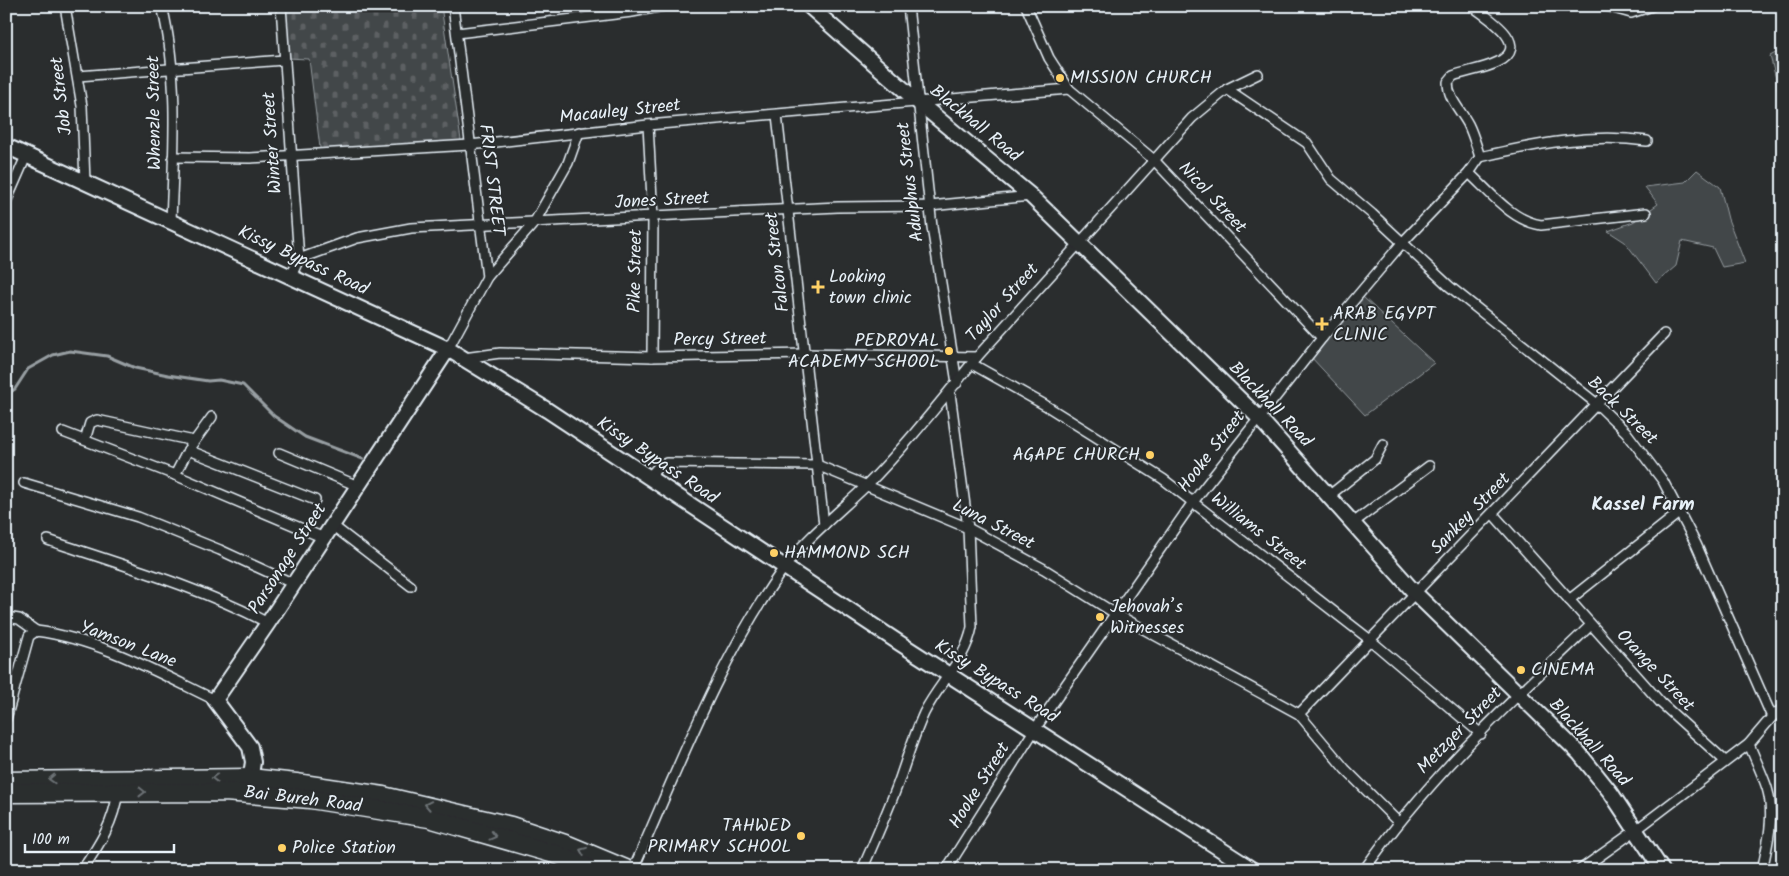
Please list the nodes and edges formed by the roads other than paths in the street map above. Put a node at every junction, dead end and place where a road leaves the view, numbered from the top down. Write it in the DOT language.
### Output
graph roads {
  1 [pos="65,6"];
  2 [pos="162,6"];
  3 [pos="281,6"];
  4 [pos="453,6"];
  5 [pos="664,6"];
  6 [pos="809,6"];
  7 [pos="908,6"];
  8 [pos="1026,6"];
  9 [pos="1472,6"];
  10 [pos="1652,6"];
  11 [pos="1609,8"];
  12 [pos="631,9"];
  13 [pos="457,33"];
  14 [pos="284,60"];
  15 [pos="171,68"];
  16 [pos="1258,74"];
  17 [pos="78,76"];
  18 [pos="1069,89"];
  19 [pos="1227,89"];
  20 [pos="918,102"];
  21 [pos="777,115"];
  22 [pos="648,125"];
  23 [pos="579,132"];
  24 [pos="1647,141"];
  25 [pos="470,145"];
  26 [pos="6,146"];
  27 [pos="27,154"];
  28 [pos="290,155"];
  29 [pos="173,157"];
  30 [pos="1480,157"];
  31 [pos="1154,160"];
  32 [pos="1469,173"];
  33 [pos="85,182"];
  34 [pos="1032,196"];
  35 [pos="6,202"];
  36 [pos="930,206"];
  37 [pos="788,210"];
  38 [pos="1646,213"];
  39 [pos="653,218"];
  40 [pos="171,220"];
  41 [pos="534,223"];
  42 [pos="480,226"];
  43 [pos="1080,242"];
  44 [pos="1402,243"];
  45 [pos="299,259"];
  46 [pos="291,276"];
  47 [pos="487,277"];
  48 [pos="1664,334"];
  49 [pos="1322,338"];
  50 [pos="448,349"];
  51 [pos="805,354"];
  52 [pos="952,356"];
  53 [pos="652,357"];
  54 [pos="464,358"];
  55 [pos="974,361"];
  56 [pos="957,384"];
  57 [pos="950,393"];
  58 [pos="1597,404"];
  59 [pos="212,417"];
  60 [pos="1258,418"];
  61 [pos="63,432"];
  62 [pos="85,440"];
  63 [pos="194,441"];
  64 [pos="1383,444"];
  65 [pos="188,450"];
  66 [pos="279,453"];
  67 [pos="817,465"];
  68 [pos="1429,466"];
  69 [pos="175,475"];
  70 [pos="648,478"];
  71 [pos="24,482"];
  72 [pos="867,485"];
  73 [pos="358,486"];
  74 [pos="1330,496"];
  75 [pos="316,500"];
  76 [pos="1193,502"];
  77 [pos="1680,512"];
  78 [pos="1493,514"];
  79 [pos="1353,523"];
  80 [pos="332,525"];
  81 [pos="824,525"];
  82 [pos="968,528"];
  83 [pos="324,538"];
  84 [pos="48,540"];
  85 [pos="784,568"];
  86 [pos="294,584"];
  87 [pos="411,586"];
  88 [pos="1416,594"];
  89 [pos="1569,600"];
  90 [pos="1116,614"];
  91 [pos="6,617"];
  92 [pos="268,623"];
  93 [pos="1591,625"];
  94 [pos="32,633"];
  95 [pos="1369,639"];
  96 [pos="948,674"];
  97 [pos="1518,694"];
  98 [pos="215,700"];
  99 [pos="1783,708"];
  100 [pos="1299,714"];
  101 [pos="1772,717"];
  102 [pos="6,719"];
  103 [pos="1035,729"];
  104 [pos="1481,734"];
  105 [pos="1749,744"];
  106 [pos="1725,761"];
  107 [pos="6,781"];
  108 [pos="118,785"];
  109 [pos="249,785"];
  110 [pos="6,793"];
  111 [pos="1398,822"];
  112 [pos="1636,830"];
  113 [pos="82,870"];
  114 [pos="592,870"];
  115 [pos="628,870"];
  116 [pos="633,870"];
  117 [pos="862,870"];
  118 [pos="946,870"];
  119 [pos="1253,870"];
  120 [pos="1364,870"];
  121 [pos="1580,870"];
  122 [pos="1662,870"];
  123 [pos="1762,870"];
  1 -- 17 [label="street, Job Street"];
  2 -- 15 [label="street, Whenzle Street"];
  3 -- 14 [label="street, Winter Street"];
  4 -- 13 [label="street, FRIST STREET"];
  5 -- 12 [label="street"];
  6 -- 20 [label="main road, Blackhall Road"];
  7 -- 20 [label="street, Adulphus Street"];
  8 -- 18 [label="street, Nicol Street"];
  9 -- 30 [label="street"];
  10 -- 11 [label="street"];
  12 -- 13 [label="street"];
  13 -- 25 [label="street, FRIST STREET"];
  14 -- 15 [label="street"];
  14 -- 28 [label="street, Winter Street"];
  15 -- 17 [label="street"];
  15 -- 29 [label="street, Whenzle Street"];
  16 -- 19 [label="street, Taylor Street"];
  17 -- 33 [label="street, Job Street"];
  18 -- 20 [label="street, Macauley Street"];
  18 -- 31 [label="street, Nicol Street"];
  19 -- 31 [label="street, Taylor Street"];
  19 -- 44 [label="street, Back Street"];
  20 -- 21 [label="street, Macauley Street"];
  20 -- 34 [label="main road, Blackhall Road"];
  20 -- 36 [label="street, Adulphus Street"];
  21 -- 22 [label="street, Macauley Street"];
  21 -- 37 [label="street, Falcon Street"];
  22 -- 23 [label="street, Macauley Street"];
  22 -- 39 [label="street, Pike Street"];
  23 -- 25 [label="street, Macauley Street"];
  23 -- 41 [label="street"];
  24 -- 30 [label="street"];
  25 -- 28 [label="street, Macauley Street"];
  25 -- 42 [label="street, FRIST STREET"];
  26 -- 27 [label="main road, Kissy Bypass Road"];
  27 -- 33 [label="main road, Kissy Bypass Road"];
  27 -- 35 [label="street"];
  28 -- 29 [label="street, Macauley Street"];
  28 -- 45 [label="street, Winter Street"];
  29 -- 40 [label="street, Whenzle Street"];
  30 -- 32 [label="street, Hooke Street"];
  31 -- 43 [label="street, Taylor Street"];
  31 -- 49 [label="street, Nicol Street"];
  32 -- 38 [label="street"];
  32 -- 44 [label="street, Hooke Street"];
  33 -- 40 [label="main road, Kissy Bypass Road"];
  34 -- 36 [label="street, Jones Street"];
  34 -- 43 [label="main road, Blackhall Road"];
  36 -- 37 [label="street, Jones Street"];
  36 -- 52 [label="street, Adulphus Street"];
  37 -- 39 [label="street, Jones Street"];
  37 -- 51 [label="street, Falcon Street"];
  39 -- 41 [label="street, Jones Street"];
  39 -- 53 [label="street, Pike Street"];
  40 -- 46 [label="main road, Kissy Bypass Road"];
  41 -- 42 [label="street, Jones Street"];
  41 -- 47 [label="street"];
  42 -- 45 [label="street, Jones Street"];
  42 -- 47 [label="street, FRIST STREET"];
  43 -- 55 [label="street, Taylor Street"];
  43 -- 60 [label="main road, Blackhall Road"];
  44 -- 49 [label="street, Hooke Street"];
  44 -- 58 [label="street, Back Street"];
  45 -- 46 [label="street"];
  46 -- 50 [label="main road, Kissy Bypass Road"];
  47 -- 50 [label="street"];
  48 -- 58 [label="street, Sankey Street"];
  49 -- 60 [label="street, Hooke Street"];
  50 -- 54 [label="main road, Kissy Bypass Road"];
  50 -- 73 [label="main road, Parsonage Street"];
  51 -- 52 [label="street, Percy Street"];
  51 -- 53 [label="street, Percy Street"];
  51 -- 67 [label="street, Falcon Street"];
  52 -- 55 [label="street, Percy Street"];
  52 -- 56 [label="street, Adulphus Street"];
  53 -- 54 [label="street, Percy Street"];
  54 -- 70 [label="main road, Kissy Bypass Road"];
  55 -- 56 [label="street, Taylor Street"];
  55 -- 76 [label="street, Williams Street"];
  56 -- 57 [label="street, Taylor Street"];
  57 -- 72 [label="street, Taylor Street"];
  57 -- 82 [label="street"];
  58 -- 77 [label="street, Back Street"];
  58 -- 78 [label="street, Sankey Street"];
  59 -- 63 [label="street"];
  60 -- 74 [label="main road, Blackhall Road"];
  60 -- 76 [label="street, Hooke Street"];
  61 -- 62 [label="street"];
  62 -- 63 [label="street"];
  62 -- 69 [label="street"];
  63 -- 65 [label="street"];
  64 -- 74 [label="street"];
  65 -- 69 [label="street"];
  65 -- 75 [label="street"];
  66 -- 73 [label="street"];
  67 -- 70 [label="street, Luna Street"];
  67 -- 72 [label="street, Luna Street"];
  67 -- 81 [label="street, Falcon Street"];
  68 -- 79 [label="street"];
  69 -- 83 [label="street"];
  70 -- 85 [label="main road, Kissy Bypass Road"];
  71 -- 86 [label="street"];
  72 -- 81 [label="street, Taylor Street"];
  72 -- 82 [label="street, Luna Street"];
  73 -- 80 [label="main road, Parsonage Street"];
  74 -- 79 [label="main road, Blackhall Road"];
  76 -- 90 [label="street, Hooke Street"];
  76 -- 95 [label="street, Williams Street"];
  77 -- 89 [label="street"];
  77 -- 101 [label="street, Back Street"];
  78 -- 88 [label="street, Sankey Street"];
  78 -- 89 [label="street, Orange Street"];
  79 -- 88 [label="main road, Blackhall Road"];
  80 -- 83 [label="main road, Parsonage Street"];
  80 -- 87 [label="street"];
  81 -- 85 [label="street, Taylor Street"];
  82 -- 90 [label="street, Luna Street"];
  82 -- 96 [label="street"];
  83 -- 86 [label="main road, Parsonage Street"];
  84 -- 92 [label="street"];
  85 -- 96 [label="main road, Kissy Bypass Road"];
  85 -- 116 [label="street, Taylor Street"];
  86 -- 92 [label="main road, Parsonage Street"];
  88 -- 95 [label="street, Sankey Street"];
  88 -- 97 [label="main road, Blackhall Road"];
  89 -- 93 [label="street, Orange Street"];
  90 -- 100 [label="street, Luna Street"];
  90 -- 103 [label="street, Hooke Street"];
  91 -- 94 [label="street, Yamson Lane"];
  92 -- 98 [label="main road, Parsonage Street"];
  93 -- 97 [label="street, Metzger Street"];
  93 -- 106 [label="street, Orange Street"];
  94 -- 98 [label="street, Yamson Lane"];
  94 -- 102 [label="street"];
  95 -- 100 [label="street, Sankey Street"];
  95 -- 104 [label="street, Williams Street"];
  96 -- 103 [label="main road, Kissy Bypass Road"];
  96 -- 117 [label="street"];
  97 -- 104 [label="street, Metzger Street"];
  97 -- 112 [label="main road, Blackhall Road"];
  98 -- 109 [label="main road"];
  99 -- 101 [label="street"];
  100 -- 111 [label="street"];
  101 -- 105 [label="street"];
  103 -- 118 [label="street, Hooke Street"];
  103 -- 119 [label="main road, Kissy Bypass Road"];
  104 -- 111 [label="street, Metzger Street"];
  105 -- 106 [label="street"];
  105 -- 123 [label="street"];
  106 -- 112 [label="street"];
  108 -- 107 [label="highway, one-way"];
  108 -- 109 [label="highway, Bai Bureh Road"];
  108 -- 110 [label="highway, Bai Bureh Road"];
  108 -- 113 [label="street"];
  109 -- 114 [label="highway, Bai Bureh Road, one-way"];
  115 -- 109 [label="highway, one-way"];
  111 -- 120 [label="street, Metzger Street"];
  112 -- 121 [label="street"];
  112 -- 122 [label="main road, Blackhall Road"];
}
